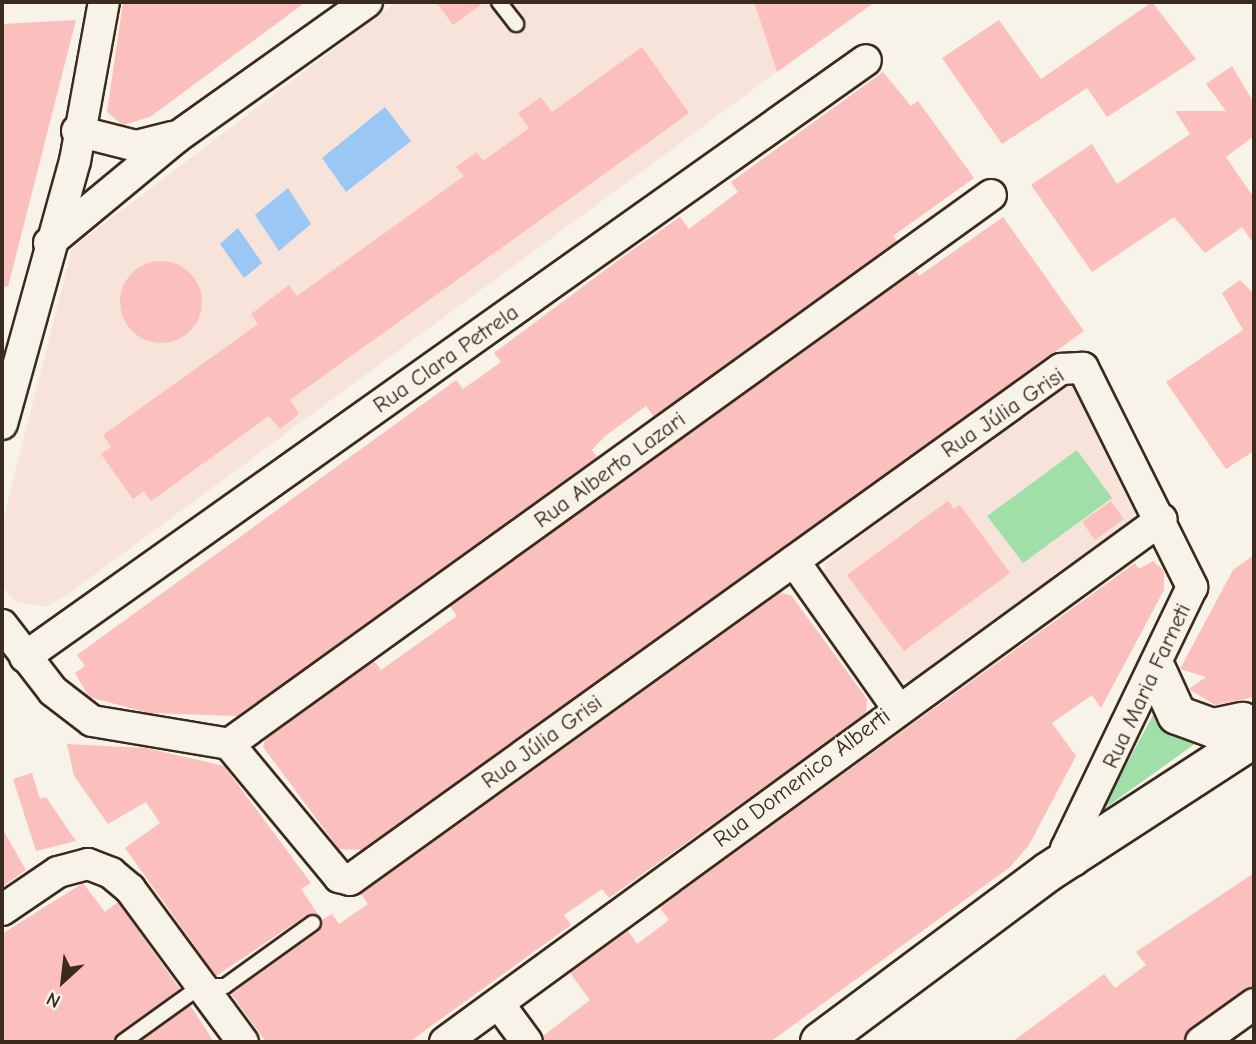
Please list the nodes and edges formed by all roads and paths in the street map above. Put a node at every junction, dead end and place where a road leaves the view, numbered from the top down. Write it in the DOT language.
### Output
graph roads {
  1 [pos="104,2"];
  2 [pos="367,2"];
  3 [pos="499,2"];
  4 [pos="516,24"];
  5 [pos="866,60"];
  6 [pos="77,131"];
  7 [pos="177,136"];
  8 [pos="991,195"];
  9 [pos="49,243"];
  10 [pos="1074,366"];
  11 [pos="2,424"];
  12 [pos="1162,519"];
  13 [pos="794,561"];
  14 [pos="2,625"];
  15 [pos="25,657"];
  16 [pos="1157,671"];
  17 [pos="897,707"];
  18 [pos="1250,726"];
  19 [pos="229,744"];
  20 [pos="1063,861"];
  21 [pos="2,910"];
  22 [pos="313,923"];
  23 [pos="201,986"];
  24 [pos="499,1004"];
  25 [pos="1254,1004"];
  26 [pos="123,1042"];
  27 [pos="243,1042"];
  28 [pos="445,1042"];
  29 [pos="527,1042"];
  30 [pos="820,1042"];
  31 [pos="1201,1042"];
  1 -- 6 [label="street"];
  2 -- 7 [label="street"];
  3 -- 4 [label="lane"];
  5 -- 15 [label="street, Rua Clara Petrela"];
  6 -- 7 [label="street"];
  6 -- 9 [label="street"];
  7 -- 9 [label="street"];
  8 -- 19 [label="street, Rua Alberto Lazari"];
  9 -- 11 [label="street"];
  10 -- 12 [label="street, Rua Maria Farneti"];
  10 -- 13 [label="street, Rua Júlia Grisi"];
  12 -- 16 [label="street, Rua Maria Farneti"];
  12 -- 17 [label="street, Rua Domenico Alberti"];
  13 -- 17 [label="street"];
  13 -- 19 [label="street, Rua Júlia Grisi"];
  14 -- 15 [label="street"];
  15 -- 19 [label="street"];
  16 -- 18 [label="main road"];
  16 -- 20 [label="street, Rua Maria Farneti"];
  17 -- 24 [label="street, Rua Domenico Alberti"];
  18 -- 20 [label="main road"];
  20 -- 30 [label="main road"];
  21 -- 23 [label="street"];
  22 -- 23 [label="lane"];
  23 -- 26 [label="lane"];
  23 -- 27 [label="street"];
  24 -- 28 [label="street, Rua Domenico Alberti"];
  24 -- 29 [label="street"];
  25 -- 31 [label="street"];
}
